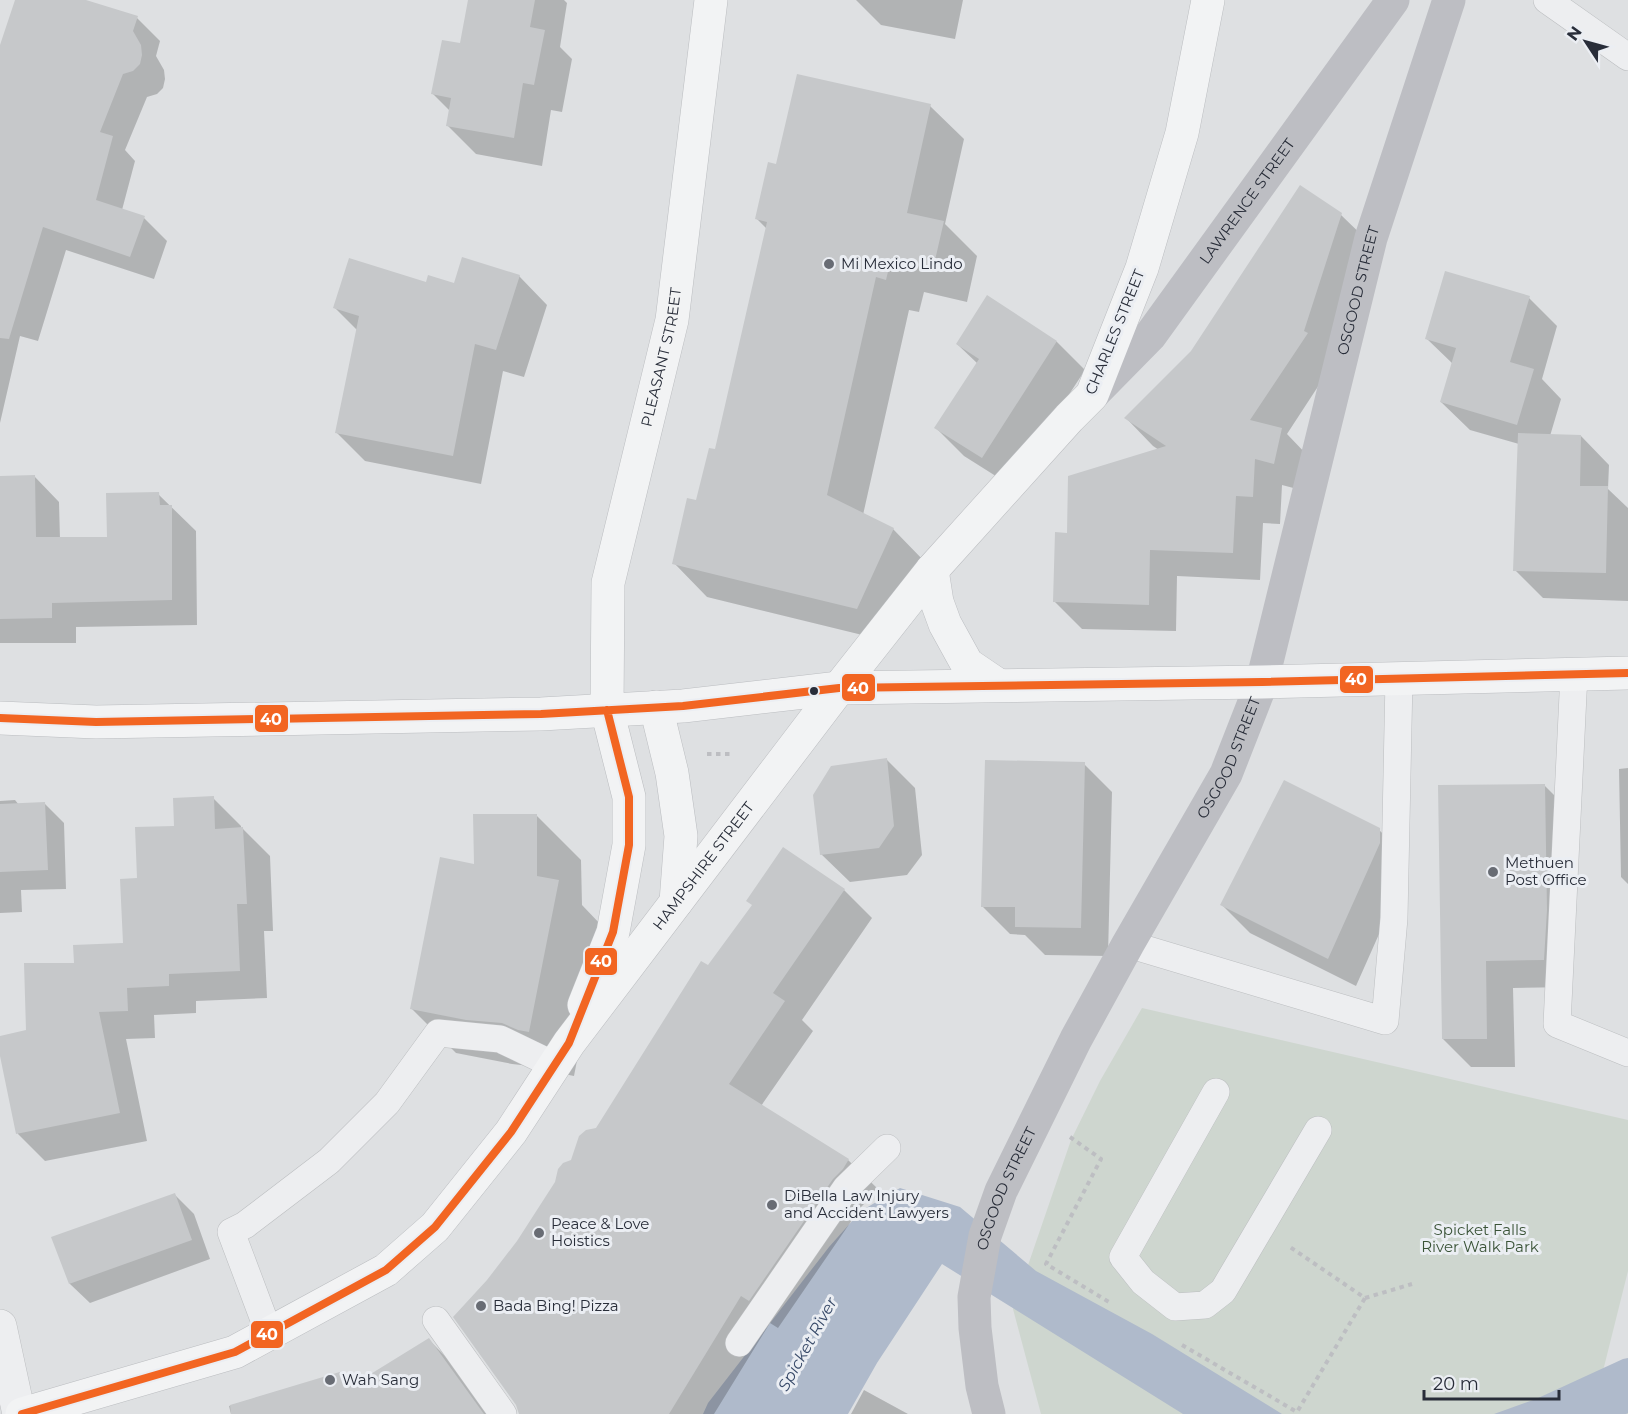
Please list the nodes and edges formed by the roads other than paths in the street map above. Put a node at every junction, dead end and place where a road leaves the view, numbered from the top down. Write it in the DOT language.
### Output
graph roads {
  1 [pos="711,0"];
  2 [pos="1208,0"];
  3 [pos="1394,0"];
  4 [pos="1449,0"];
  5 [pos="1547,0"];
  6 [pos="1628,57"];
  7 [pos="1092,395"];
  8 [pos="933,570"];
  9 [pos="1574,674"];
  10 [pos="1628,674"];
  11 [pos="1399,679"];
  12 [pos="1262,682"];
  13 [pos="998,685"];
  14 [pos="839,688"];
  15 [pos="656,707"];
  16 [pos="607,710"];
  17 [pos="0,718"];
  18 [pos="676,902"];
  19 [pos="1128,944"];
  20 [pos="1628,1053"];
  21 [pos="562,1054"];
  22 [pos="1216,1092"];
  23 [pos="1318,1130"];
  24 [pos="887,1148"];
  25 [pos="436,1320"];
  26 [pos="0,1326"];
  27 [pos="269,1333"];
  28 [pos="740,1343"];
  29 [pos="78,1405"];
  30 [pos="21,1414"];
  31 [pos="503,1414"];
  32 [pos="989,1414"];
  1 -- 16 [label="main road, PLEASANT STREET"];
  2 -- 7 [label="main road, CHARLES STREET"];
  3 -- 7 [label="main road, LAWRENCE STREET"];
  4 -- 12 [label="main road, OSGOOD STREET"];
  5 -- 6 [label="lane"];
  7 -- 8 [label="main road, CHARLES STREET"];
  8 -- 13 [label="main road"];
  8 -- 14 [label="main road, CHARLES STREET"];
  9 -- 10 [label="main road"];
  9 -- 11 [label="main road"];
  9 -- 20 [label="lane"];
  11 -- 12 [label="main road"];
  11 -- 19 [label="lane"];
  12 -- 13 [label="main road"];
  12 -- 19 [label="main road, OSGOOD STREET"];
  13 -- 14 [label="main road"];
  14 -- 15 [label="main road"];
  14 -- 18 [label="main road, HAMPSHIRE STREET"];
  15 -- 16 [label="main road"];
  15 -- 18 [label="main road"];
  16 -- 17 [label="main road"];
  16 -- 21 [label="main road, HAMPSHIRE STREET"];
  18 -- 21 [label="main road, HAMPSHIRE STREET"];
  19 -- 32 [label="main road, OSGOOD STREET"];
  21 -- 27 [label="main road, HAMPSHIRE STREET"];
  21 -- 27 [label="lane"];
  22 -- 23 [label="lane"];
  24 -- 28 [label="lane"];
  25 -- 31 [label="lane"];
  26 -- 30 [label="street"];
  27 -- 29 [label="main road, HAMPSHIRE STREET"];
  29 -- 30 [label="main road, HAMPSHIRE STREET"];
}
